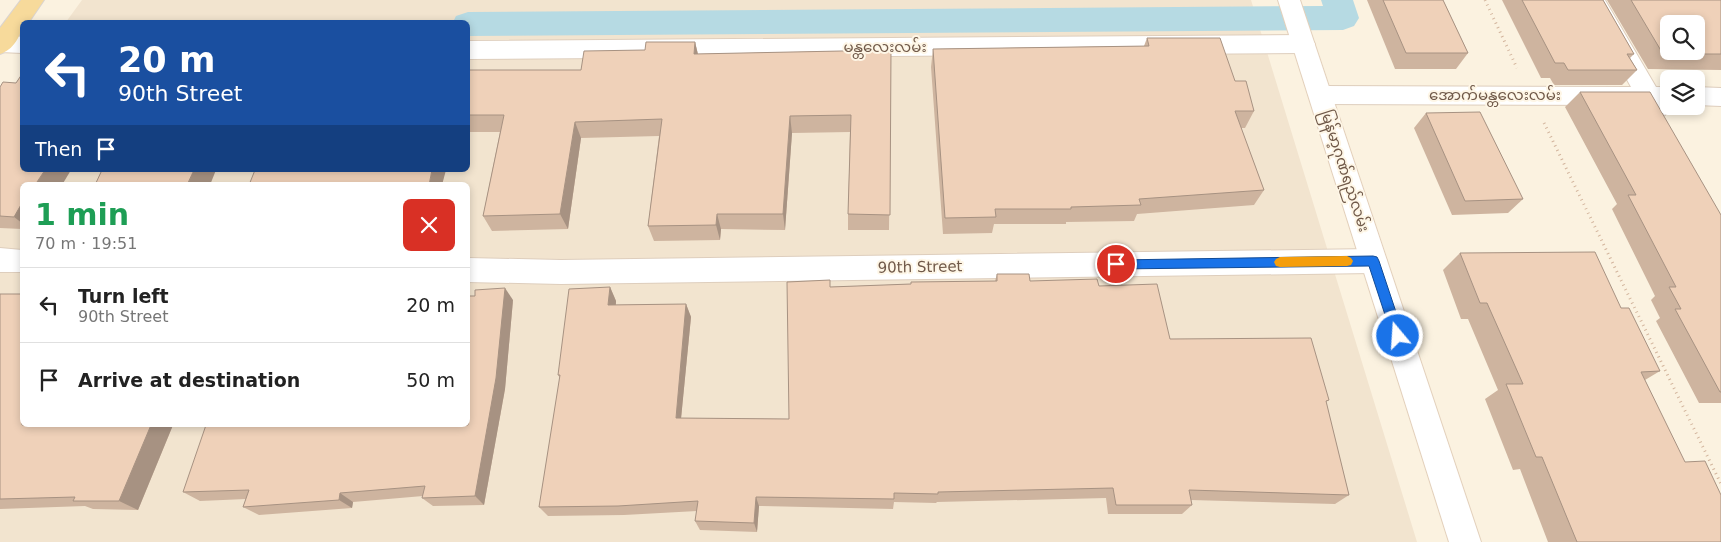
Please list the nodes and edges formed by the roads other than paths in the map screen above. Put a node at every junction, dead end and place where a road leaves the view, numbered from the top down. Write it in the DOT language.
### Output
graph roads {
  1 [pos="33,0"];
  2 [pos="1289,0"];
  3 [pos="1594,0"];
  4 [pos="21,20"];
  5 [pos="20,21"];
  6 [pos="6,44"];
  7 [pos="1304,44"];
  8 [pos="470,50"];
  9 [pos="1321,95"];
  10 [pos="1659,96"];
  11 [pos="1705,96"];
  12 [pos="1721,97"];
  13 [pos="1668,130"];
  14 [pos="0,260"];
  15 [pos="20,261"];
  16 [pos="1373,261"];
  17 [pos="470,270"];
  18 [pos="1466,542"];
  1 -- 4 [label="main road"];
  2 -- 7 [label="street, မြန်မာ့ဂုဏ်ရည်လမ်း"];
  3 -- 10 [label="street"];
  5 -- 6 [label="main road"];
  7 -- 8 [label="street, မန္တလေးလမ်း"];
  7 -- 9 [label="street, မြန်မာ့ဂုဏ်ရည်လမ်း"];
  9 -- 10 [label="street, အောက်မန္တလေးလမ်း"];
  9 -- 16 [label="street, မြန်မာ့ဂုဏ်ရည်လမ်း"];
  10 -- 13 [label="street"];
  11 -- 12 [label="street"];
  14 -- 15 [label="street"];
  16 -- 17 [label="street, 90th Street"];
  16 -- 18 [label="street, မြန်မာ့ဂုဏ်ရည်လမ်း"];
}
